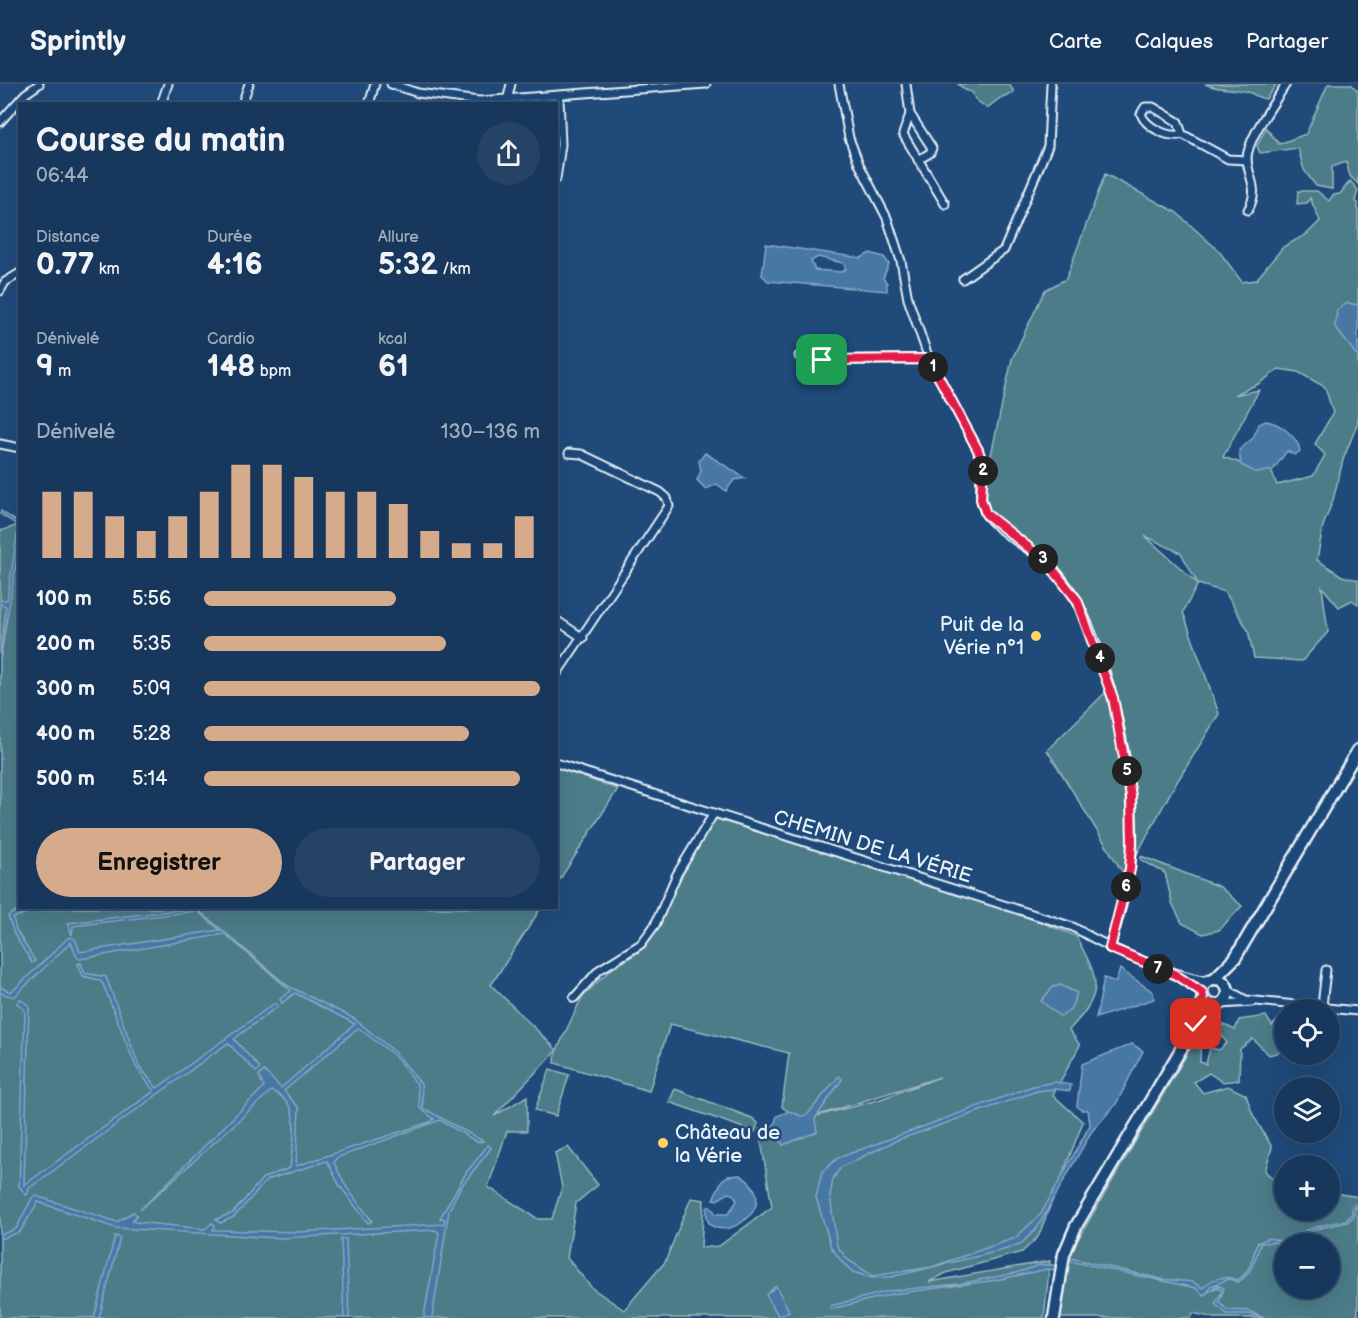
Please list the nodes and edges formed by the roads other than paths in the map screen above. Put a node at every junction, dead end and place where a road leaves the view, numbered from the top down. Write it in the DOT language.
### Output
graph roads {
  1 [pos="39,84"];
  2 [pos="168,84"];
  3 [pos="249,84"];
  4 [pos="375,84"];
  5 [pos="391,84"];
  6 [pos="511,84"];
  7 [pos="706,84"];
  8 [pos="839,84"];
  9 [pos="906,84"];
  10 [pos="1050,84"];
  11 [pos="1286,84"];
  12 [pos="631,88"];
  13 [pos="560,97"];
  14 [pos="507,101"];
  15 [pos="162,102"];
  16 [pos="243,102"];
  17 [pos="370,102"];
  18 [pos="910,114"];
  19 [pos="0,122"];
  20 [pos="1182,134"];
  21 [pos="918,160"];
  22 [pos="1247,160"];
  23 [pos="558,165"];
  24 [pos="945,204"];
  25 [pos="1248,210"];
  26 [pos="18,274"];
  27 [pos="963,279"];
  28 [pos="0,291"];
  29 [pos="799,356"];
  30 [pos="929,359"];
  31 [pos="0,444"];
  32 [pos="18,448"];
  33 [pos="569,453"];
  34 [pos="558,621"];
  35 [pos="583,638"];
  36 [pos="558,672"];
  37 [pos="1358,750"];
  38 [pos="558,764"];
  39 [pos="714,813"];
  40 [pos="1110,948"];
  41 [pos="1235,958"];
  42 [pos="1326,970"];
  43 [pos="1174,974"];
  44 [pos="1211,980"];
  45 [pos="1228,988"];
  46 [pos="1202,995"];
  47 [pos="574,998"];
  48 [pos="1323,999"];
  49 [pos="1260,1001"];
  50 [pos="1274,1002"];
  51 [pos="1219,1004"];
  52 [pos="1340,1008"];
  53 [pos="1358,1011"];
  54 [pos="1196,1024"];
  55 [pos="1054,1318"];
  1 -- 19 [label="street"];
  2 -- 15 [label="street"];
  3 -- 16 [label="street"];
  4 -- 17 [label="street"];
  5 -- 14 [label="street"];
  6 -- 14 [label="street"];
  7 -- 12 [label="street"];
  8 -- 30 [label="street"];
  9 -- 18 [label="street"];
  10 -- 27 [label="street"];
  11 -- 22 [label="street"];
  12 -- 13 [label="street"];
  13 -- 14 [label="street"];
  13 -- 23 [label="street"];
  18 -- 21 [label="street"];
  18 -- 21 [label="street"];
  20 -- 20 [label="street"];
  20 -- 22 [label="street"];
  21 -- 24 [label="street"];
  22 -- 25 [label="street"];
  26 -- 28 [label="street"];
  29 -- 30 [label="street"];
  30 -- 40 [label="street"];
  31 -- 32 [label="street"];
  33 -- 35 [label="street"];
  34 -- 35 [label="street"];
  35 -- 36 [label="street"];
  37 -- 41 [label="main road"];
  38 -- 39 [label="street, CHEMIN DE LA VÉRIE"];
  39 -- 40 [label="street, CHEMIN DE LA VÉRIE"];
  39 -- 47 [label="street"];
  40 -- 43 [label="street, CHEMIN DE LA VÉRIE"];
  41 -- 44 [label="main road"];
  41 -- 45 [label="main road"];
  42 -- 48 [label="street"];
  43 -- 44 [label="street, CHEMIN DE LA VÉRIE"];
  43 -- 46 [label="street, CHEMIN DE LA VÉRIE"];
  44 -- 45 [label="main road"];
  44 -- 46 [label="main road"];
  45 -- 49 [label="street"];
  45 -- 51 [label="main road"];
  46 -- 51 [label="main road"];
  46 -- 54 [label="main road"];
  49 -- 50 [label="street"];
  49 -- 51 [label="street"];
  51 -- 54 [label="main road"];
  52 -- 53 [label="street"];
  54 -- 55 [label="main road"];
}
